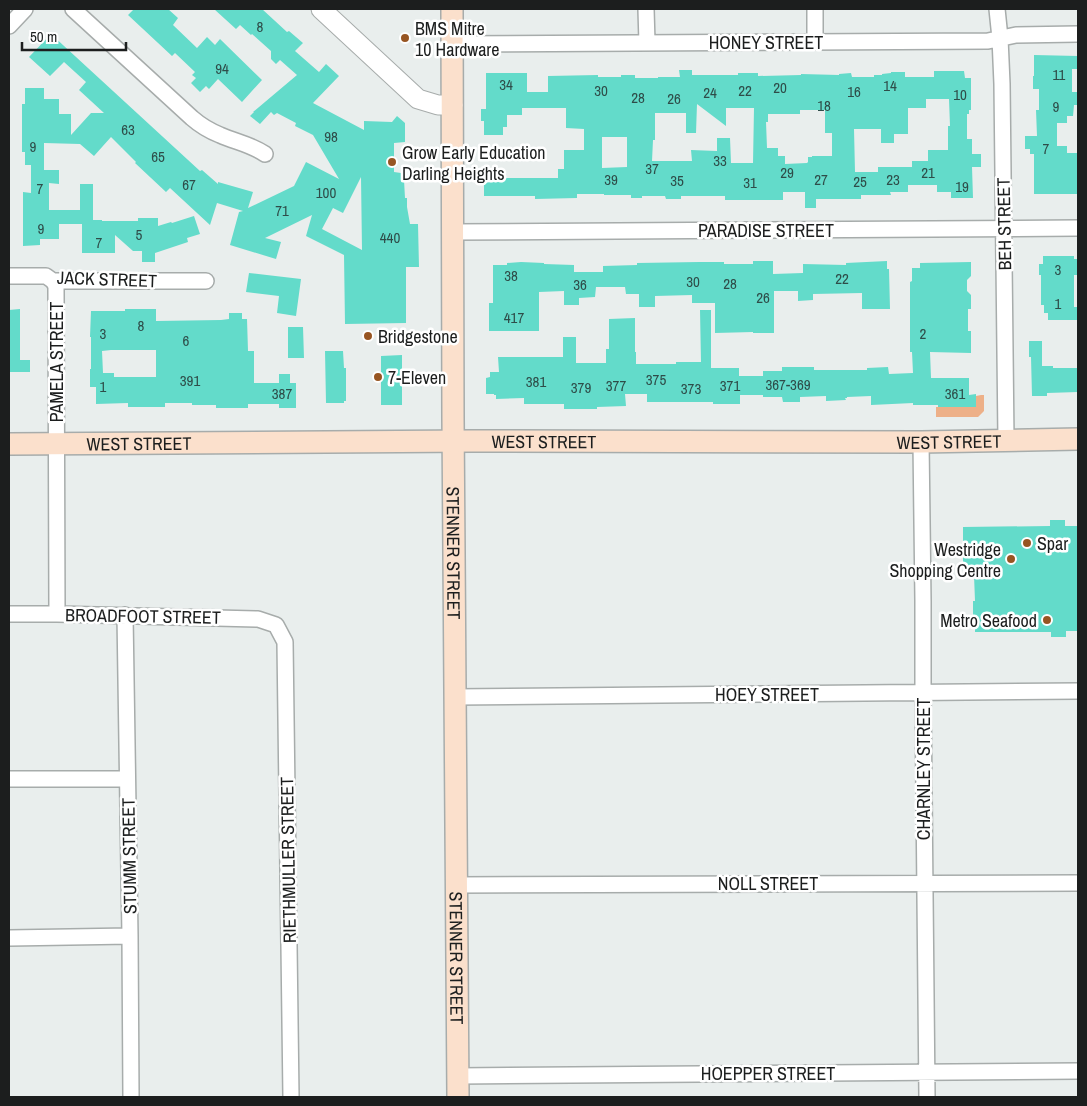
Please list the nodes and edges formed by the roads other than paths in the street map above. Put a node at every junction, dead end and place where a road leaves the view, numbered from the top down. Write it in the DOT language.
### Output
graph roads {
  1 [pos="25,9"];
  2 [pos="73,9"];
  3 [pos="321,9"];
  4 [pos="452,9"];
  5 [pos="646,9"];
  6 [pos="815,9"];
  7 [pos="997,9"];
  8 [pos="9,26"];
  9 [pos="1078,34"];
  10 [pos="1000,38"];
  11 [pos="815,42"];
  12 [pos="646,43"];
  13 [pos="452,44"];
  14 [pos="453,106"];
  15 [pos="265,154"];
  16 [pos="1078,228"];
  17 [pos="1004,229"];
  18 [pos="453,232"];
  19 [pos="9,276"];
  20 [pos="53,281"];
  21 [pos="206,281"];
  22 [pos="1078,439"];
  23 [pos="1006,440"];
  24 [pos="454,442"];
  25 [pos="921,442"];
  26 [pos="57,443"];
  27 [pos="9,444"];
  28 [pos="9,614"];
  29 [pos="57,614"];
  30 [pos="125,615"];
  31 [pos="276,625"];
  32 [pos="1078,691"];
  33 [pos="923,693"];
  34 [pos="455,697"];
  35 [pos="9,779"];
  36 [pos="127,780"];
  37 [pos="1078,882"];
  38 [pos="924,883"];
  39 [pos="457,885"];
  40 [pos="130,936"];
  41 [pos="9,938"];
  42 [pos="927,1072"];
  43 [pos="1078,1072"];
  44 [pos="458,1076"];
  45 [pos="132,1097"];
  46 [pos="291,1097"];
  47 [pos="458,1097"];
  48 [pos="927,1097"];
  1 -- 8 [label="street"];
  2 -- 15 [label="street"];
  3 -- 14 [label="street"];
  4 -- 13 [label="main road, STENNER STREET"];
  5 -- 12 [label="street"];
  6 -- 11 [label="street"];
  7 -- 10 [label="street, BEH STREET"];
  9 -- 10 [label="street, HONEY STREET"];
  10 -- 11 [label="street, HONEY STREET"];
  10 -- 17 [label="street, BEH STREET"];
  11 -- 12 [label="street, HONEY STREET"];
  12 -- 13 [label="street, HONEY STREET"];
  13 -- 14 [label="main road, STENNER STREET"];
  14 -- 18 [label="main road, STENNER STREET"];
  16 -- 17 [label="street, PARADISE STREET"];
  17 -- 18 [label="street, PARADISE STREET"];
  17 -- 23 [label="street, BEH STREET"];
  18 -- 24 [label="main road, STENNER STREET"];
  19 -- 20 [label="street, JACK STREET"];
  20 -- 21 [label="street, JACK STREET"];
  20 -- 26 [label="street, PAMELA STREET"];
  22 -- 23 [label="main road, WEST STREET"];
  23 -- 25 [label="main road, WEST STREET"];
  24 -- 25 [label="main road, WEST STREET"];
  24 -- 26 [label="main road, WEST STREET"];
  24 -- 34 [label="main road, STENNER STREET"];
  25 -- 33 [label="street, CHARNLEY STREET"];
  26 -- 27 [label="main road, WEST STREET"];
  26 -- 29 [label="street, PAMELA STREET"];
  28 -- 29 [label="street, BROADFOOT STREET"];
  29 -- 30 [label="street, BROADFOOT STREET"];
  30 -- 31 [label="street, BROADFOOT STREET"];
  30 -- 36 [label="street, STUMM STREET"];
  31 -- 46 [label="street, RIETHMULLER STREET"];
  32 -- 33 [label="street, HOEY STREET"];
  33 -- 34 [label="street, HOEY STREET"];
  33 -- 38 [label="street, CHARNLEY STREET"];
  34 -- 39 [label="main road, STENNER STREET"];
  35 -- 36 [label="street"];
  36 -- 40 [label="street, STUMM STREET"];
  37 -- 38 [label="street, NOLL STREET"];
  38 -- 39 [label="street, NOLL STREET"];
  38 -- 42 [label="street, CHARNLEY STREET"];
  39 -- 44 [label="main road, STENNER STREET"];
  40 -- 41 [label="street"];
  40 -- 45 [label="street, STUMM STREET"];
  42 -- 43 [label="street, HOEPPER STREET"];
  42 -- 44 [label="street, HOEPPER STREET"];
  42 -- 48 [label="street, CHARNLEY STREET"];
  44 -- 47 [label="main road, STENNER STREET"];
}
